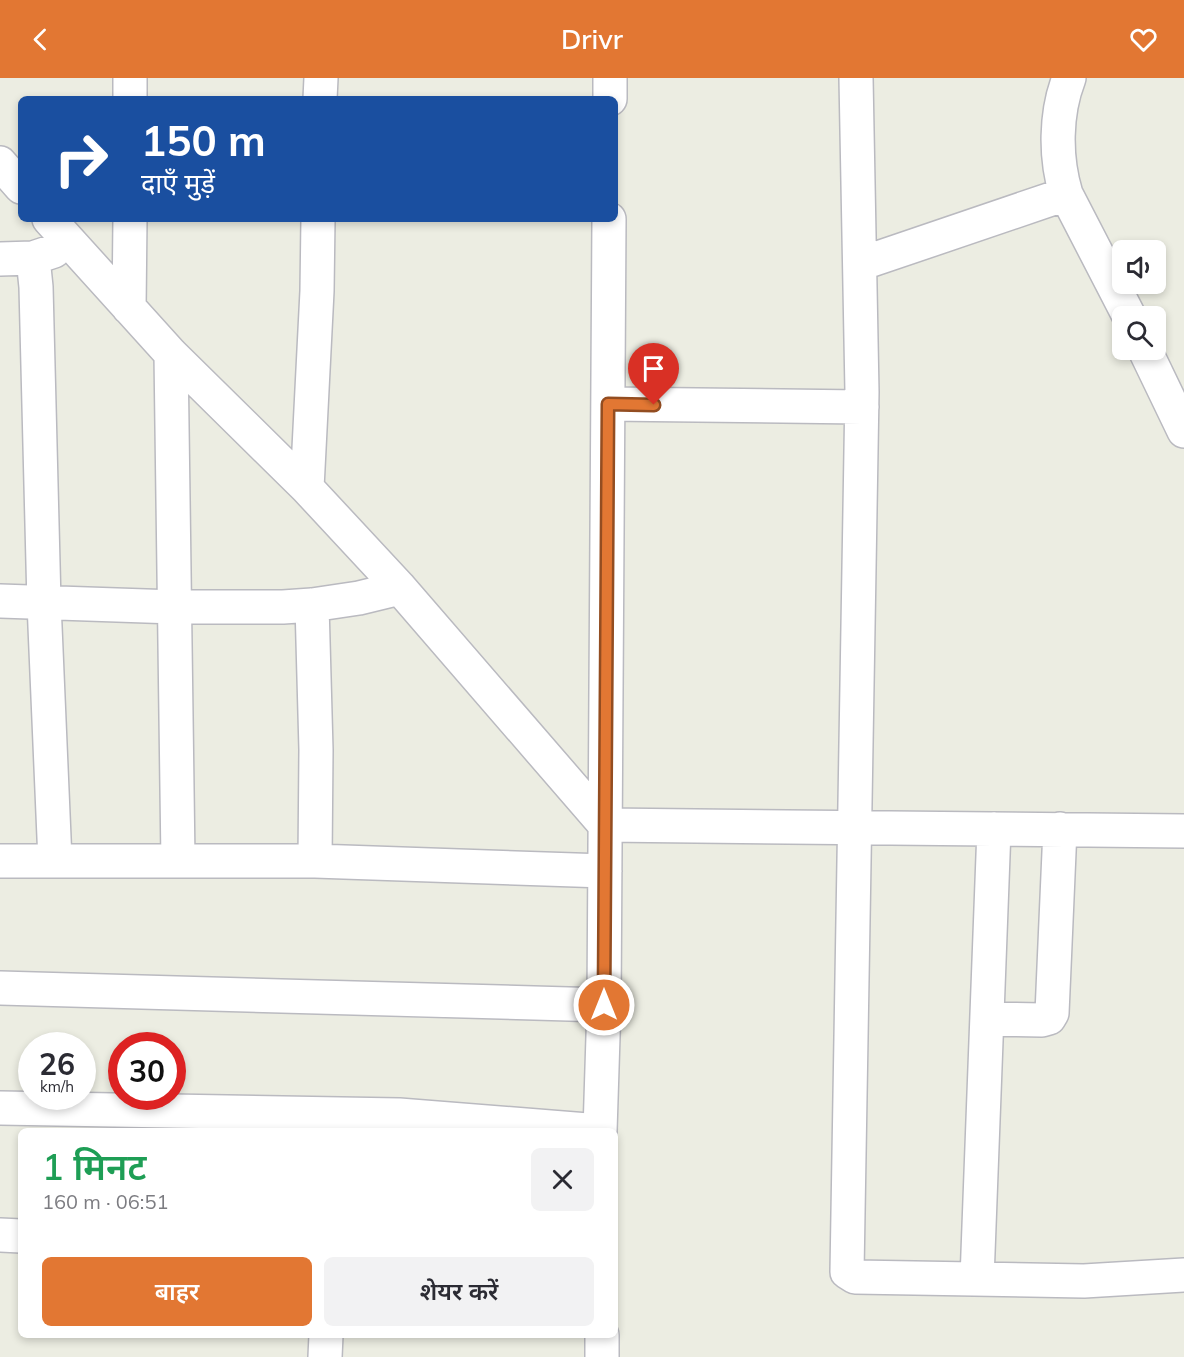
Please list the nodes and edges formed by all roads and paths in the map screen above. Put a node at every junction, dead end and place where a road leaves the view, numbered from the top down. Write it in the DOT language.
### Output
graph roads {
  1 [pos="130,78"];
  2 [pos="321,78"];
  3 [pos="610,78"];
  4 [pos="856,78"];
  5 [pos="1069,78"];
  6 [pos="130,96"];
  7 [pos="320,96"];
  8 [pos="610,96"];
  9 [pos="0,163"];
  10 [pos="18,184"];
  11 [pos="1066,194"];
  12 [pos="52,222"];
  13 [pos="130,222"];
  14 [pos="318,222"];
  15 [pos="609,222"];
  16 [pos="72,245"];
  17 [pos="33,258"];
  18 [pos="0,259"];
  19 [pos="860,264"];
  20 [pos="1124,306"];
  21 [pos="129,308"];
  22 [pos="171,354"];
  23 [pos="1150,360"];
  24 [pos="608,404"];
  25 [pos="862,407"];
  26 [pos="1184,431"];
  27 [pos="307,488"];
  28 [pos="400,588"];
  29 [pos="0,602"];
  30 [pos="44,603"];
  31 [pos="312,605"];
  32 [pos="175,607"];
  33 [pos="605,825"];
  34 [pos="855,827"];
  35 [pos="994,829"];
  36 [pos="1060,830"];
  37 [pos="1184,831"];
  38 [pos="0,861"];
  39 [pos="55,861"];
  40 [pos="178,861"];
  41 [pos="315,861"];
  42 [pos="605,871"];
  43 [pos="0,988"];
  44 [pos="604,1005"];
  45 [pos="987,1019"];
  46 [pos="0,1108"];
  47 [pos="562,1128"];
  48 [pos="600,1128"];
  49 [pos="0,1235"];
  50 [pos="18,1236"];
  51 [pos="1184,1275"];
  52 [pos="977,1279"];
  53 [pos="326,1338"];
  54 [pos="602,1338"];
  55 [pos="325,1357"];
  56 [pos="602,1357"];
  1 -- 6 [label="street"];
  2 -- 7 [label="street"];
  3 -- 8 [label="street"];
  4 -- 19 [label="street"];
  5 -- 11 [label="street"];
  9 -- 10 [label="street"];
  11 -- 19 [label="street"];
  11 -- 20 [label="street"];
  12 -- 16 [label="street"];
  13 -- 21 [label="street"];
  14 -- 27 [label="street"];
  15 -- 24 [label="street"];
  16 -- 17 [label="street"];
  16 -- 21 [label="street"];
  17 -- 18 [label="street"];
  17 -- 30 [label="street"];
  19 -- 25 [label="street"];
  21 -- 22 [label="street"];
  22 -- 27 [label="street"];
  22 -- 32 [label="street"];
  23 -- 26 [label="street"];
  24 -- 25 [label="street"];
  24 -- 33 [label="street"];
  25 -- 34 [label="street"];
  27 -- 28 [label="street"];
  28 -- 31 [label="street"];
  28 -- 33 [label="street"];
  29 -- 30 [label="street"];
  30 -- 32 [label="street"];
  30 -- 39 [label="street"];
  31 -- 32 [label="street"];
  31 -- 41 [label="street"];
  32 -- 40 [label="street"];
  33 -- 34 [label="street"];
  33 -- 42 [label="street"];
  34 -- 35 [label="street"];
  34 -- 52 [label="street"];
  35 -- 36 [label="street"];
  35 -- 45 [label="street"];
  36 -- 37 [label="street"];
  36 -- 45 [label="street"];
  38 -- 39 [label="street"];
  39 -- 40 [label="street"];
  40 -- 41 [label="street"];
  41 -- 42 [label="street"];
  42 -- 44 [label="street"];
  43 -- 44 [label="street"];
  44 -- 48 [label="street"];
  45 -- 52 [label="street"];
  46 -- 47 [label="street"];
  49 -- 50 [label="street"];
  51 -- 52 [label="street"];
  53 -- 55 [label="street"];
  54 -- 56 [label="street"];
}
